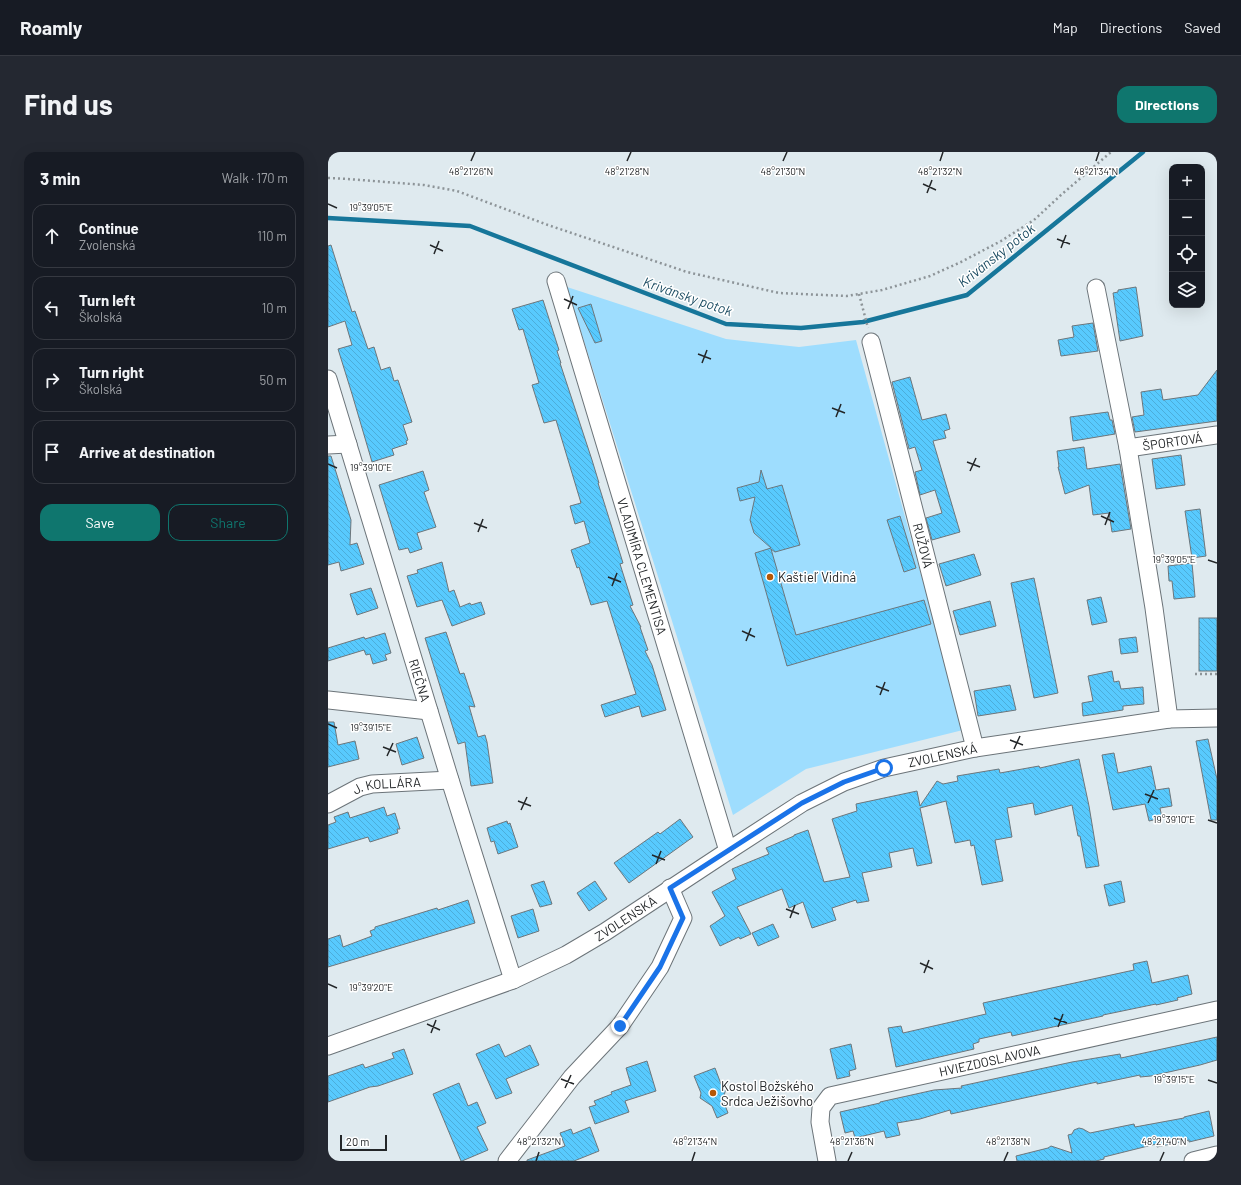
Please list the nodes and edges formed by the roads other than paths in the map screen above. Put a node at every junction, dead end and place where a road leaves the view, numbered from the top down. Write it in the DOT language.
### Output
graph roads {
  1 [pos="556,282"];
  2 [pos="1096,288"];
  3 [pos="870,337"];
  4 [pos="328,379"];
  5 [pos="1217,435"];
  6 [pos="348,444"];
  7 [pos="328,445"];
  8 [pos="1128,448"];
  9 [pos="328,700"];
  10 [pos="429,711"];
  11 [pos="1217,718"];
  12 [pos="1169,719"];
  13 [pos="975,748"];
  14 [pos="450,780"];
  15 [pos="328,804"];
  16 [pos="728,850"];
  17 [pos="670,888"];
  18 [pos="513,980"];
  19 [pos="1217,1010"];
  20 [pos="328,1046"];
  21 [pos="1217,1155"];
  22 [pos="507,1161"];
  23 [pos="827,1161"];
  24 [pos="1193,1161"];
  1 -- 16 [label="street, VLADIMÍRA CLEMENTISA"];
  2 -- 8 [label="street"];
  3 -- 13 [label="street, RUŽOVÁ"];
  4 -- 6 [label="street, RIEČNA"];
  5 -- 8 [label="street, ŠPORTOVÁ"];
  6 -- 7 [label="street"];
  6 -- 10 [label="street, RIEČNA"];
  8 -- 12 [label="street"];
  9 -- 10 [label="street"];
  10 -- 14 [label="street, RIEČNA"];
  11 -- 12 [label="street, ZVOLENSKÁ"];
  12 -- 13 [label="street, ZVOLENSKÁ"];
  13 -- 16 [label="street, ZVOLENSKÁ"];
  14 -- 15 [label="street, J. KOLLÁRA"];
  14 -- 18 [label="street, RIEČNA"];
  16 -- 17 [label="street, ZVOLENSKÁ"];
  17 -- 18 [label="street, ZVOLENSKÁ"];
  17 -- 22 [label="street"];
  18 -- 20 [label="street, ZVOLENSKÁ"];
  19 -- 23 [label="street, HVIEZDOSLAVOVA"];
  21 -- 24 [label="street"];
}
